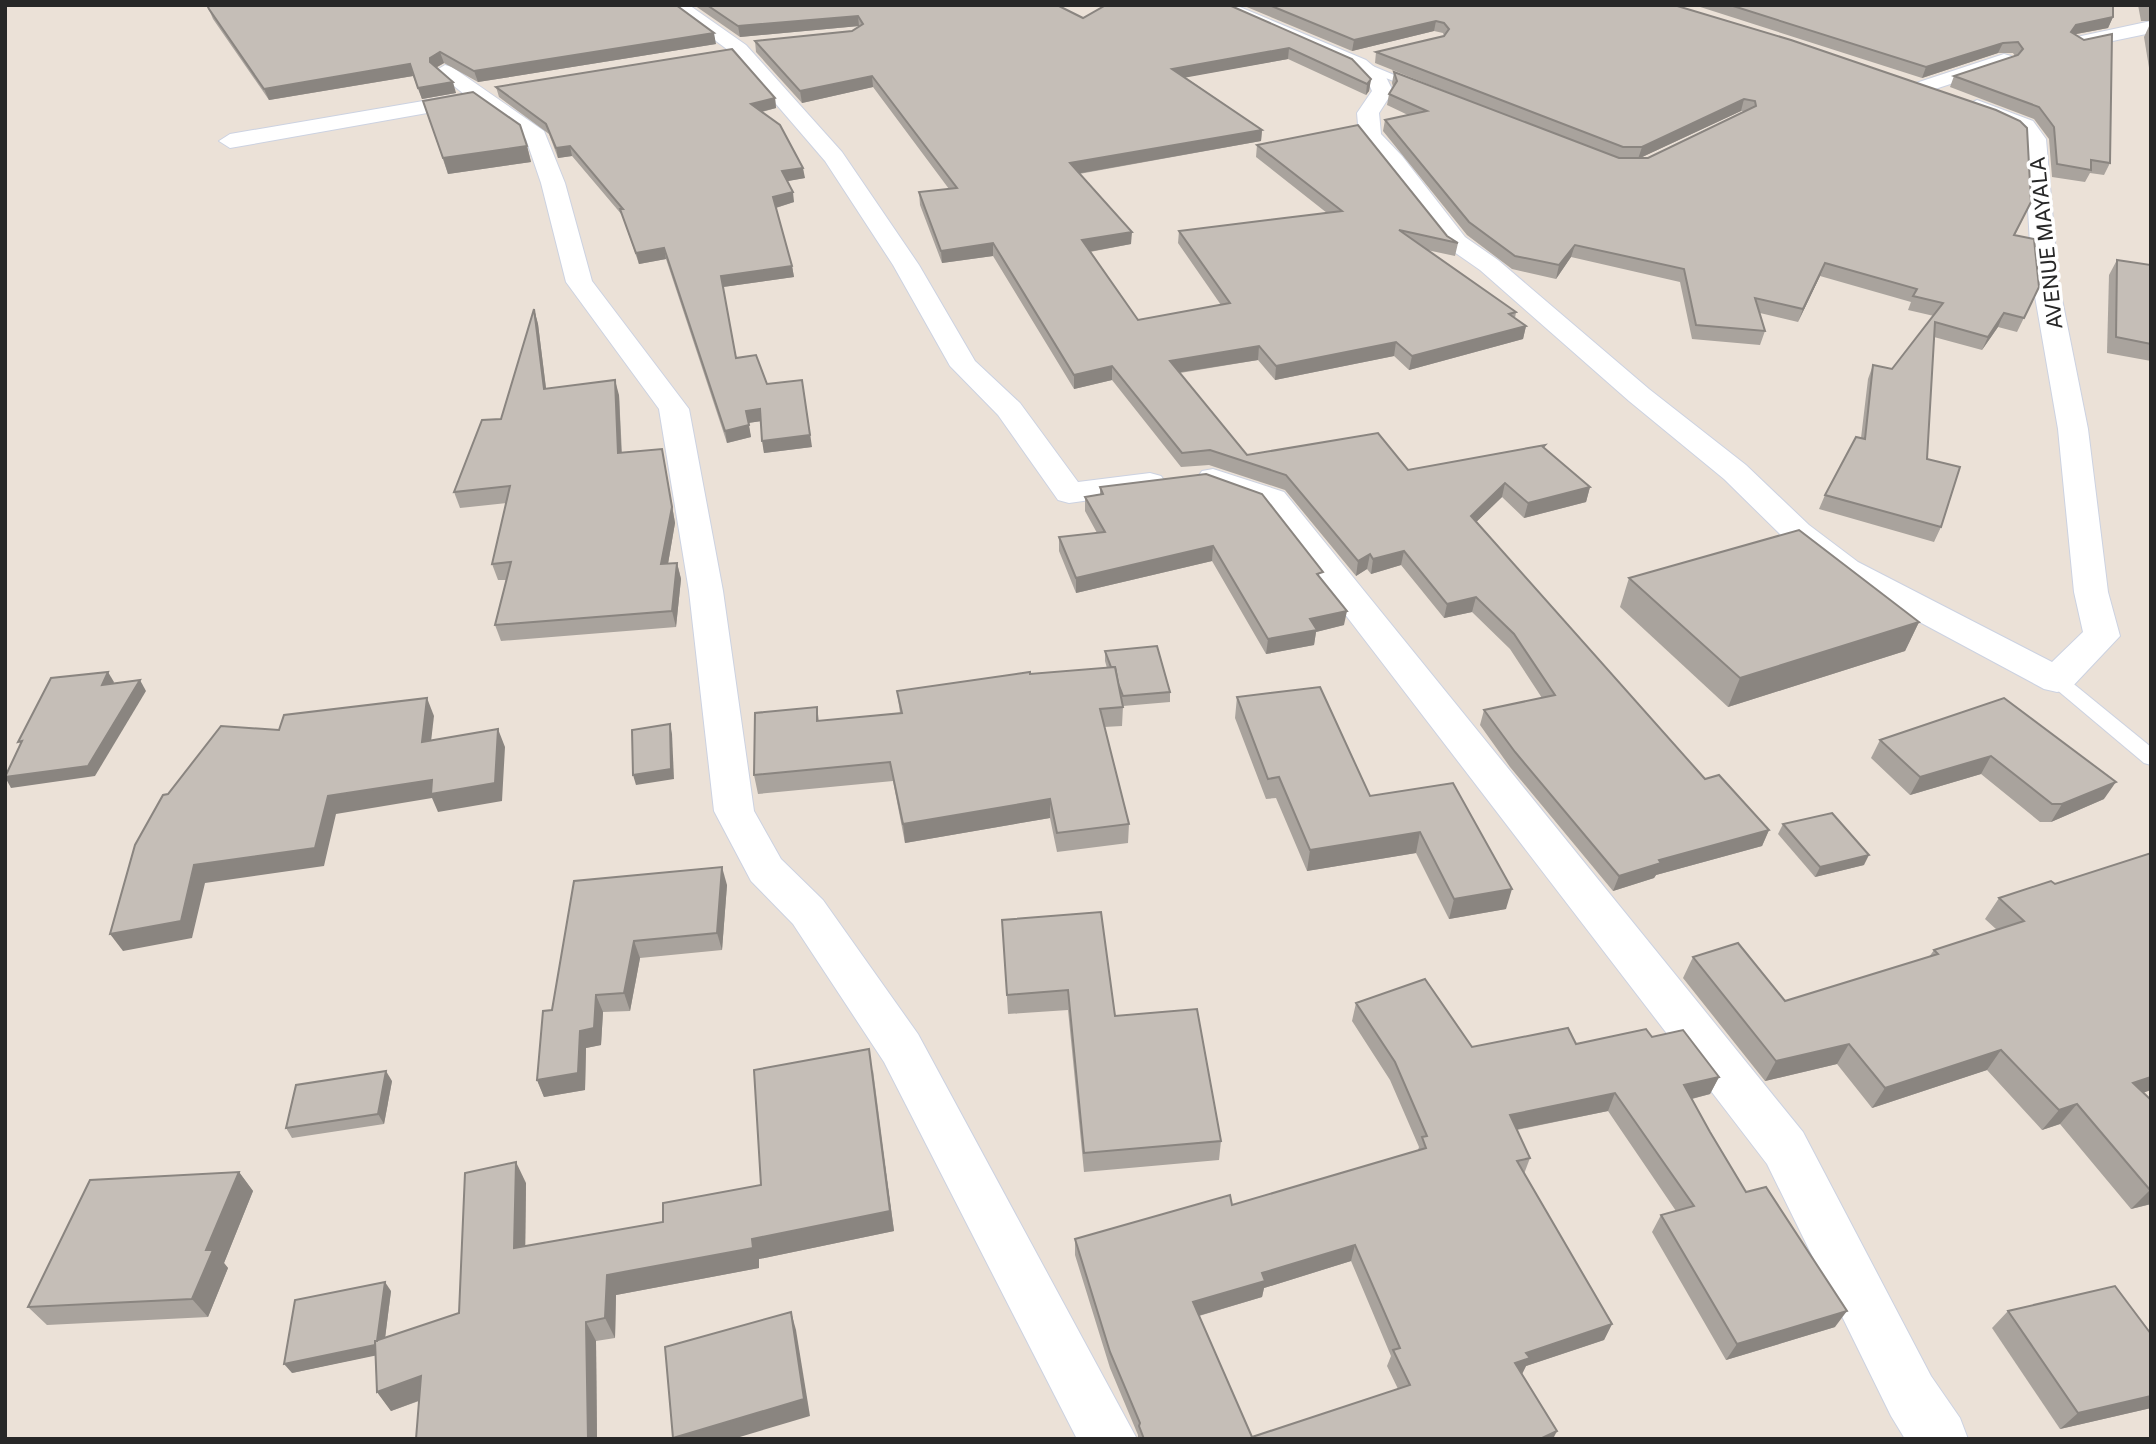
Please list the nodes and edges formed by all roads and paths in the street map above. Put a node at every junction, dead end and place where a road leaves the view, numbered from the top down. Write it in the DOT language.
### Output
graph roads {
  1 [pos="677,5"];
  2 [pos="1219,5"];
  3 [pos="2147,18"];
  4 [pos="2079,42"];
  5 [pos="1387,51"];
  6 [pos="2006,60"];
  7 [pos="1355,62"];
  8 [pos="1898,79"];
  9 [pos="1923,87"];
  10 [pos="1433,94"];
  11 [pos="230,141"];
  12 [pos="2057,680"];
  13 [pos="2151,758"];
  14 [pos="1108,1439"];
  15 [pos="1939,1439"];
  1 -- 15 [label="street"];
  2 -- 7 [label="street"];
  3 -- 4 [label="street"];
  5 -- 7 [label="street"];
  6 -- 9 [label="street"];
  7 -- 10 [label="lane"];
  7 -- 12 [label="street"];
  8 -- 9 [label="street, AVENUE MAYALA"];
  9 -- 12 [label="street, AVENUE MAYALA"];
  11 -- 14 [label="street"];
  12 -- 13 [label="lane"];
}
